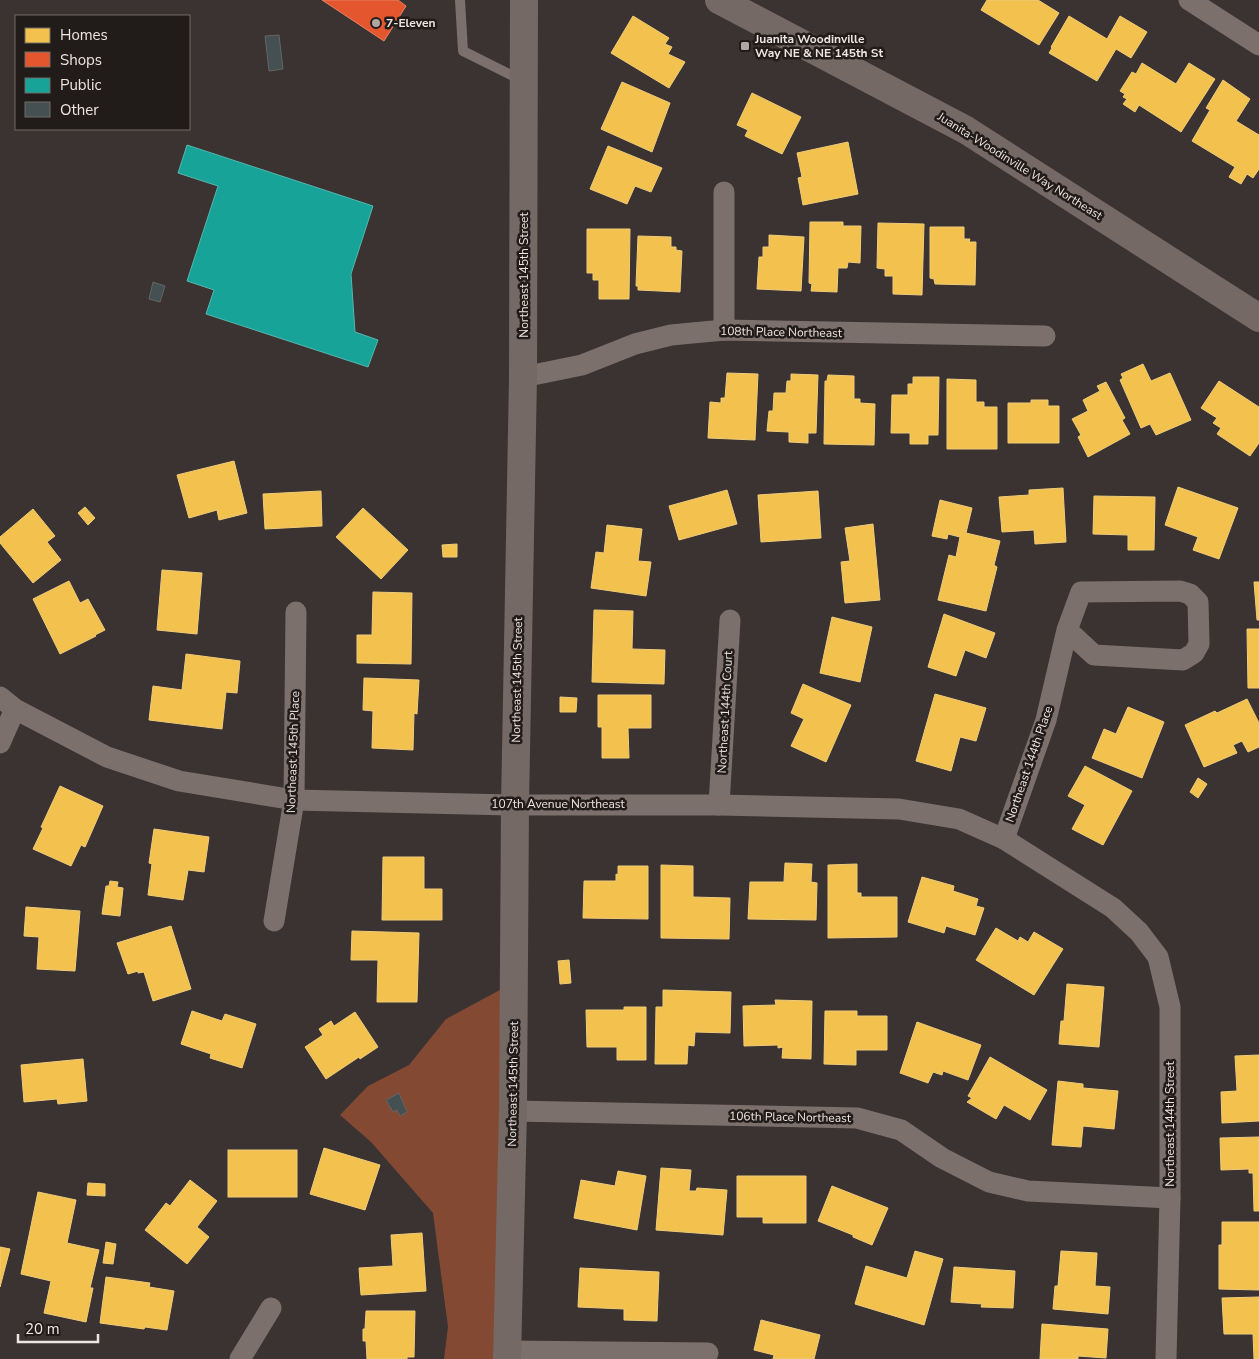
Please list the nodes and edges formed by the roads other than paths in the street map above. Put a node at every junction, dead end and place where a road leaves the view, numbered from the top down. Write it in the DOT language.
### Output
graph roads {
  1 [pos="460,0"];
  2 [pos="524,0"];
  3 [pos="719,0"];
  4 [pos="1189,0"];
  5 [pos="1259,45"];
  6 [pos="524,81"];
  7 [pos="724,192"];
  8 [pos="1259,318"];
  9 [pos="724,330"];
  10 [pos="1045,336"];
  11 [pos="523,377"];
  12 [pos="296,612"];
  13 [pos="730,620"];
  14 [pos="1067,630"];
  15 [pos="8,703"];
  16 [pos="0,743"];
  17 [pos="294,800"];
  18 [pos="515,805"];
  19 [pos="719,805"];
  20 [pos="1004,839"];
  21 [pos="1112,908"];
  22 [pos="274,921"];
  23 [pos="513,1111"];
  24 [pos="1170,1198"];
  25 [pos="271,1308"];
  26 [pos="708,1353"];
  27 [pos="508,1355"];
  28 [pos="240,1359"];
  29 [pos="1166,1359"];
  1 -- 6 [label="lane"];
  2 -- 6 [label="street, Northeast 145th Street"];
  3 -- 8 [label="street, Juanita-Woodinville Way Northeast"];
  4 -- 5 [label="street"];
  6 -- 11 [label="street, Northeast 145th Street"];
  7 -- 9 [label="street"];
  9 -- 10 [label="street, 108th Place Northeast"];
  9 -- 11 [label="street, 108th Place Northeast"];
  11 -- 18 [label="street, Northeast 145th Street"];
  12 -- 17 [label="street, Northeast 145th Place"];
  13 -- 19 [label="street, Northeast 144th Court"];
  14 -- 14 [label="street, Northeast 144th Place"];
  14 -- 20 [label="street, Northeast 144th Place"];
  15 -- 16 [label="street"];
  15 -- 17 [label="street, 107th Avenue Northeast"];
  17 -- 18 [label="street, 107th Avenue Northeast"];
  17 -- 22 [label="street, Northeast 145th Place"];
  18 -- 19 [label="street, 107th Avenue Northeast"];
  18 -- 23 [label="street, Northeast 145th Street"];
  19 -- 20 [label="street, 107th Avenue Northeast"];
  20 -- 21 [label="street, 107th Avenue Northeast"];
  21 -- 24 [label="street, Northeast 144th Street"];
  23 -- 24 [label="street, 106th Place Northeast"];
  23 -- 27 [label="street, Northeast 145th Street"];
  24 -- 29 [label="street, Northeast 144th Street"];
  25 -- 28 [label="street"];
  26 -- 27 [label="street"];
}
